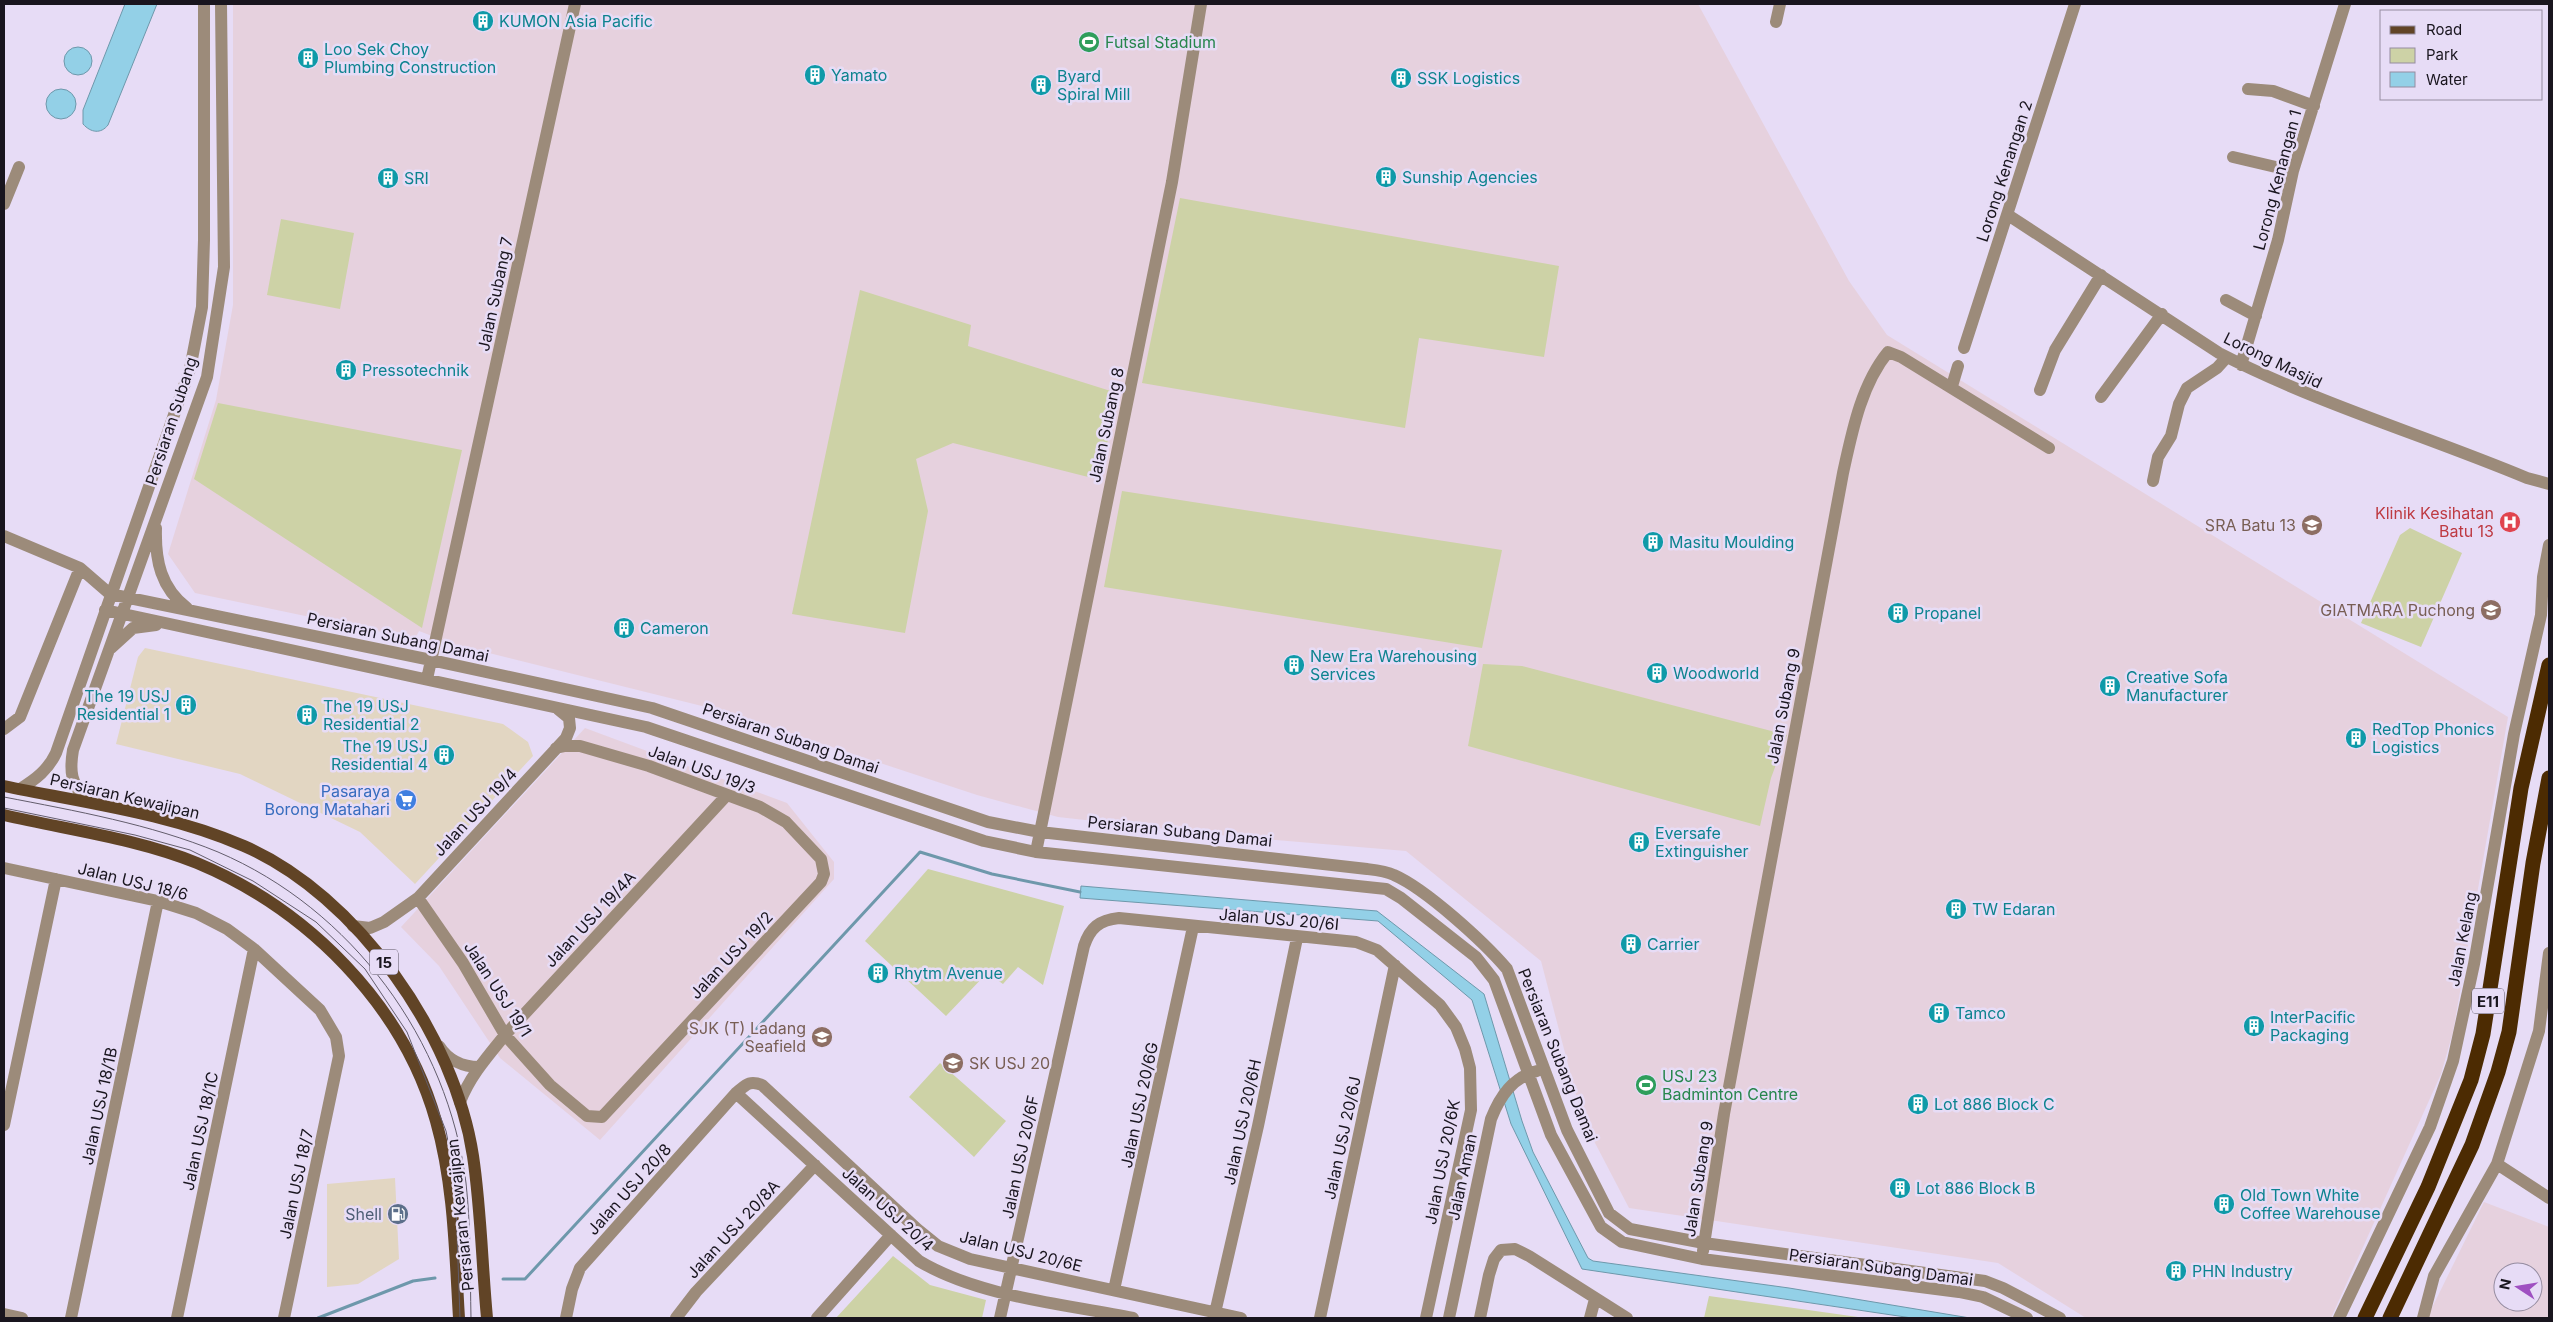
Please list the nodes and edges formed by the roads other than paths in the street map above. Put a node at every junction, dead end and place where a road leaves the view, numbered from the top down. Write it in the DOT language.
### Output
graph roads {
  1 [pos="204,4"];
  2 [pos="221,4"];
  3 [pos="575,4"];
  4 [pos="1201,4"];
  5 [pos="1780,4"];
  6 [pos="2075,4"];
  7 [pos="2345,4"];
  8 [pos="1776,22"];
  9 [pos="2248,89"];
  10 [pos="2314,106"];
  11 [pos="2233,157"];
  12 [pos="19,167"];
  13 [pos="2293,171"];
  14 [pos="4,204"];
  15 [pos="2008,215"];
  16 [pos="224,239"];
  17 [pos="204,240"];
  18 [pos="2101,275"];
  19 [pos="2226,300"];
  20 [pos="2162,314"];
  21 [pos="2256,316"];
  22 [pos="1964,348"];
  23 [pos="2227,357"];
  24 [pos="2241,365"];
  25 [pos="1958,366"];
  26 [pos="1952,386"];
  27 [pos="2040,390"];
  28 [pos="2102,397"];
  29 [pos="2049,448"];
  30 [pos="2153,481"];
  31 [pos="2549,484"];
  32 [pos="157,516"];
  33 [pos="4,536"];
  34 [pos="2549,545"];
  35 [pos="80,568"];
  36 [pos="110,594"];
  37 [pos="127,598"];
  38 [pos="105,610"];
  39 [pos="190,610"];
  40 [pos="121,614"];
  41 [pos="173,625"];
  42 [pos="106,657"];
  43 [pos="431,660"];
  44 [pos="2549,665"];
  45 [pos="427,679"];
  46 [pos="552,707"];
  47 [pos="4,728"];
  48 [pos="556,748"];
  49 [pos="2549,778"];
  50 [pos="4,786"];
  51 [pos="20,789"];
  52 [pos="727,795"];
  53 [pos="84,801"];
  54 [pos="4,815"];
  55 [pos="1040,832"];
  56 [pos="1036,852"];
  57 [pos="821,859"];
  58 [pos="4,868"];
  59 [pos="56,879"];
  60 [pos="418,898"];
  61 [pos="158,901"];
  62 [pos="353,926"];
  63 [pos="1194,927"];
  64 [pos="1087,936"];
  65 [pos="1297,938"];
  66 [pos="254,949"];
  67 [pos="2549,953"];
  68 [pos="1395,965"];
  69 [pos="1449,1015"];
  70 [pos="2544,1033"];
  71 [pos="506,1035"];
  72 [pos="437,1043"];
  73 [pos="339,1056"];
  74 [pos="479,1067"];
  75 [pos="1545,1069"];
  76 [pos="1526,1074"];
  77 [pos="736,1093"];
  78 [pos="460,1102"];
  79 [pos="608,1113"];
  80 [pos="4,1125"];
  81 [pos="2498,1164"];
  82 [pos="815,1165"];
  83 [pos="2549,1198"];
  84 [pos="892,1235"];
  85 [pos="1704,1243"];
  86 [pos="1702,1259"];
  87 [pos="1012,1268"];
  88 [pos="1114,1290"];
  89 [pos="1006,1293"];
  90 [pos="1594,1299"];
  91 [pos="1215,1313"];
  92 [pos="4,1314"];
  93 [pos="1104,1315"];
  94 [pos="22,1318"];
  95 [pos="72,1318"];
  96 [pos="177,1318"];
  97 [pos="284,1318"];
  98 [pos="459,1318"];
  99 [pos="487,1318"];
  100 [pos="566,1318"];
  101 [pos="676,1318"];
  102 [pos="817,1318"];
  103 [pos="1000,1318"];
  104 [pos="1133,1318"];
  105 [pos="1241,1318"];
  106 [pos="1320,1318"];
  107 [pos="1426,1318"];
  108 [pos="1449,1318"];
  109 [pos="1480,1318"];
  110 [pos="1590,1318"];
  111 [pos="1627,1318"];
  112 [pos="2027,1318"];
  113 [pos="2060,1318"];
  114 [pos="2339,1318"];
  115 [pos="2365,1318"];
  116 [pos="2390,1318"];
  117 [pos="2423,1318"];
  1 -- 17 [label="street, Persiaran Subang"];
  2 -- 16 [label="street, Persiaran Subang"];
  3 -- 43 [label="street, Jalan Subang 7"];
  4 -- 55 [label="street, Jalan Subang 8"];
  5 -- 8 [label="street"];
  6 -- 15 [label="street, Lorong Kenangan 2"];
  7 -- 10 [label="street, Lorong Kenangan 1"];
  9 -- 10 [label="street"];
  10 -- 13 [label="street, Lorong Kenangan 1"];
  11 -- 13 [label="street"];
  12 -- 14 [label="street"];
  13 -- 21 [label="street, Lorong Kenangan 1"];
  15 -- 18 [label="street, Lorong Masjid"];
  15 -- 22 [label="street, Lorong Kenangan 2"];
  16 -- 17 [label="street"];
  16 -- 32 [label="street, Persiaran Subang"];
  17 -- 36 [label="street, Persiaran Subang"];
  18 -- 20 [label="street, Lorong Masjid"];
  18 -- 27 [label="street"];
  19 -- 21 [label="street"];
  20 -- 23 [label="street, Lorong Masjid"];
  20 -- 28 [label="street"];
  21 -- 24 [label="street, Lorong Kenangan 1"];
  23 -- 24 [label="street, Lorong Masjid"];
  23 -- 30 [label="street"];
  24 -- 31 [label="street, Lorong Masjid"];
  25 -- 26 [label="street"];
  26 -- 29 [label="street, Jalan Subang 9"];
  26 -- 85 [label="street, Jalan Subang 9"];
  32 -- 37 [label="street, Persiaran Subang"];
  32 -- 39 [label="street"];
  33 -- 35 [label="street"];
  34 -- 114 [label="street, Jalan Kelang"];
  35 -- 36 [label="street"];
  35 -- 47 [label="street"];
  36 -- 37 [label="street, Persiaran Subang Damai"];
  36 -- 38 [label="street, Persiaran Subang"];
  37 -- 39 [label="street, Persiaran Subang Damai"];
  37 -- 40 [label="street, Persiaran Subang"];
  38 -- 40 [label="street, Persiaran Subang Damai"];
  38 -- 51 [label="street, Persiaran Subang"];
  39 -- 43 [label="street, Persiaran Subang Damai"];
  40 -- 41 [label="street, Persiaran Subang Damai"];
  40 -- 42 [label="street, Persiaran Subang"];
  41 -- 42 [label="street"];
  41 -- 45 [label="street, Persiaran Subang Damai"];
  42 -- 53 [label="street, Persiaran Subang"];
  43 -- 45 [label="street, Jalan Subang 7"];
  43 -- 55 [label="street, Persiaran Subang Damai"];
  44 -- 115 [label="highway, E11"];
  45 -- 46 [label="street, Persiaran Subang Damai"];
  46 -- 48 [label="street, Jalan USJ 19/4"];
  46 -- 56 [label="street, Persiaran Subang Damai"];
  48 -- 52 [label="street, Jalan USJ 19/3"];
  48 -- 60 [label="street, Jalan USJ 19/4"];
  49 -- 116 [label="highway, E11"];
  50 -- 51 [label="main road, Persiaran Kewajipan"];
  51 -- 53 [label="main road, Persiaran Kewajipan / 15"];
  52 -- 57 [label="street, Jalan USJ 19/3"];
  52 -- 71 [label="street, Jalan USJ 19/4A"];
  53 -- 62 [label="main road, Persiaran Kewajipan / 15"];
  54 -- 98 [label="main road, Persiaran Kewajipan / 15"];
  55 -- 56 [label="street, Jalan Subang 8"];
  55 -- 75 [label="street, Persiaran Subang Damai"];
  56 -- 76 [label="street, Persiaran Subang Damai"];
  57 -- 79 [label="street, Jalan USJ 19/2"];
  58 -- 59 [label="street, Jalan USJ 18/6"];
  59 -- 61 [label="street, Jalan USJ 18/6"];
  59 -- 80 [label="street"];
  60 -- 62 [label="street, Jalan USJ 19/4"];
  60 -- 71 [label="street, Jalan USJ 19/1"];
  61 -- 66 [label="street, Jalan USJ 18/6"];
  61 -- 95 [label="street, Jalan USJ 18/1B"];
  62 -- 72 [label="main road, Persiaran Kewajipan / 15"];
  63 -- 64 [label="street, Jalan USJ 20/6I"];
  63 -- 65 [label="street, Jalan USJ 20/6I"];
  63 -- 88 [label="street, Jalan USJ 20/6G"];
  64 -- 87 [label="street, Jalan USJ 20/6F"];
  65 -- 68 [label="street, Jalan USJ 20/6I"];
  65 -- 91 [label="street, Jalan USJ 20/6H"];
  66 -- 73 [label="street, Jalan USJ 18/6"];
  66 -- 96 [label="street, Jalan USJ 18/1C"];
  67 -- 70 [label="street"];
  68 -- 69 [label="street, Jalan USJ 20/6I"];
  68 -- 106 [label="street, Jalan USJ 20/6J"];
  69 -- 107 [label="street, Jalan USJ 20/6K"];
  70 -- 81 [label="street"];
  71 -- 74 [label="street, Jalan USJ 19/4A"];
  71 -- 79 [label="street, Jalan USJ 19/1"];
  72 -- 74 [label="street"];
  72 -- 78 [label="main road, Persiaran Kewajipan / 15"];
  73 -- 97 [label="street, Jalan USJ 18/7"];
  74 -- 78 [label="street, Jalan USJ 19/4A"];
  75 -- 76 [label="street, Jalan Aman"];
  75 -- 85 [label="street, Persiaran Subang Damai"];
  76 -- 86 [label="street, Persiaran Subang Damai"];
  76 -- 108 [label="street, Jalan Aman"];
  77 -- 82 [label="street, Jalan USJ 20/4"];
  77 -- 87 [label="street, Jalan USJ 20/6E"];
  77 -- 100 [label="street, Jalan USJ 20/8"];
  78 -- 99 [label="main road, Persiaran Kewajipan / 15"];
  81 -- 83 [label="street"];
  81 -- 117 [label="street"];
  82 -- 84 [label="street, Jalan USJ 20/4"];
  82 -- 101 [label="street, Jalan USJ 20/8A"];
  84 -- 89 [label="street, Jalan USJ 20/4"];
  84 -- 102 [label="street"];
  85 -- 86 [label="street, Jalan Subang 9"];
  85 -- 113 [label="street, Persiaran Subang Damai"];
  86 -- 112 [label="street, Persiaran Subang Damai"];
  87 -- 88 [label="street, Jalan USJ 20/6E"];
  87 -- 89 [label="street, Jalan USJ 20/6F"];
  88 -- 91 [label="street, Jalan USJ 20/6E"];
  89 -- 93 [label="street, Jalan USJ 20/4"];
  89 -- 103 [label="street, Jalan USJ 20/6F"];
  90 -- 109 [label="street"];
  90 -- 110 [label="street"];
  90 -- 111 [label="street"];
  91 -- 105 [label="street, Jalan USJ 20/6E"];
  92 -- 94 [label="street"];
  93 -- 104 [label="street, Jalan USJ 20/4"];
}
